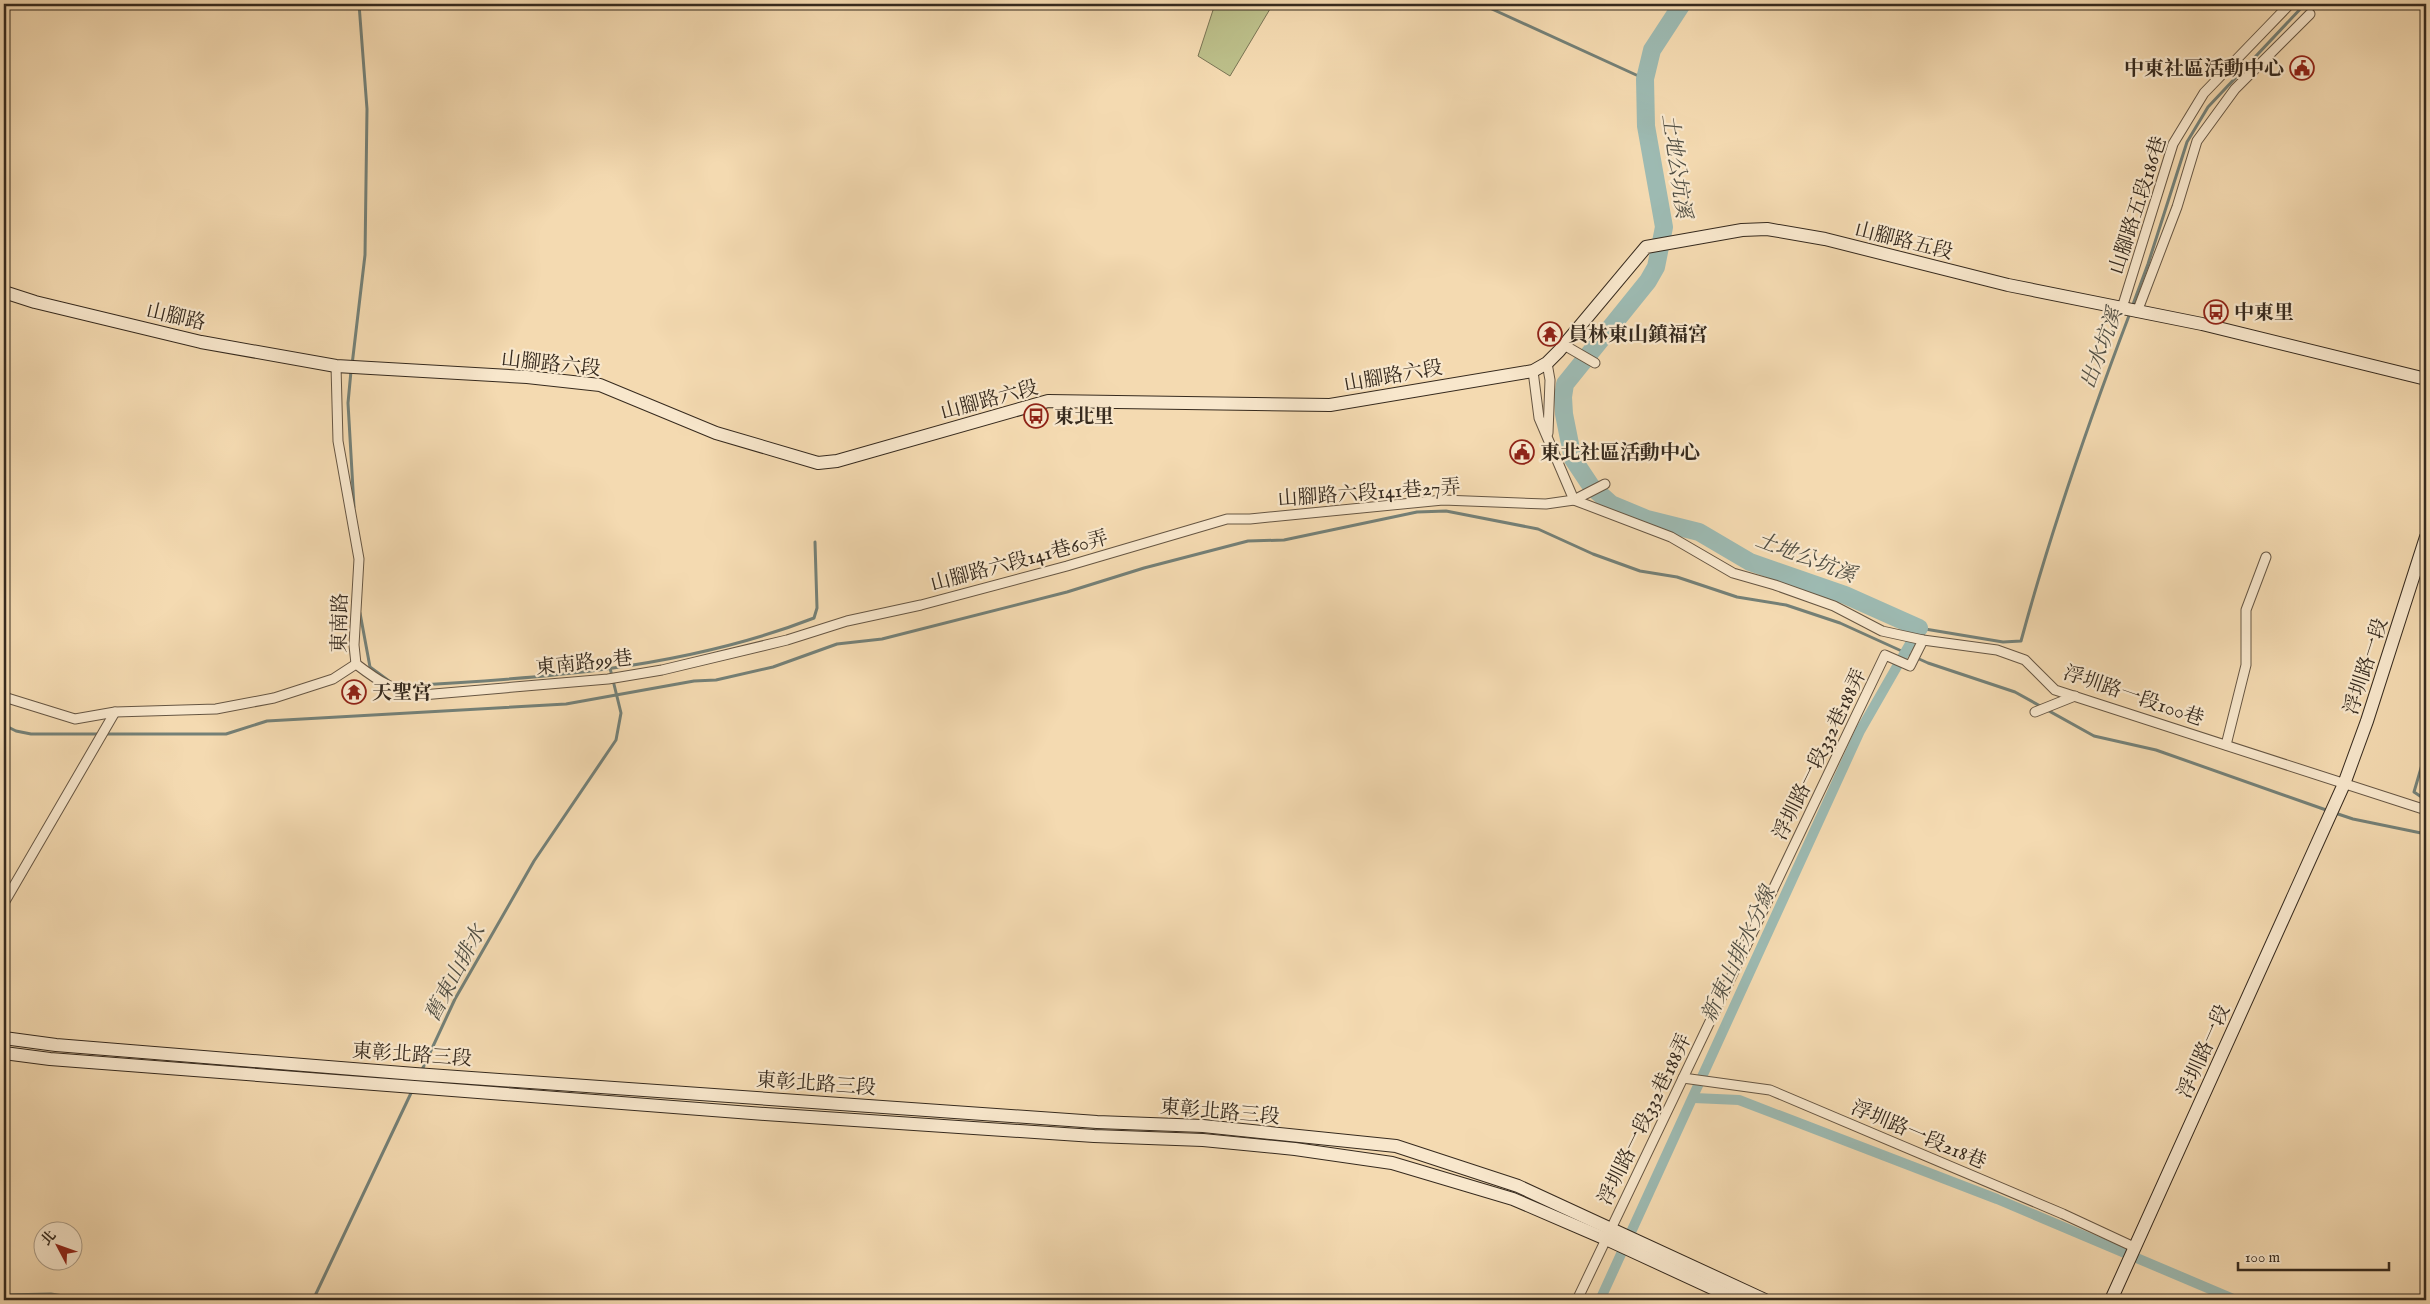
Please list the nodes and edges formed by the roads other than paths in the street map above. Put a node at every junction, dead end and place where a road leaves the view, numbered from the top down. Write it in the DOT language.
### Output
graph roads {
  1 [pos="2290,4"];
  2 [pos="2310,14"];
  3 [pos="1646,247"];
  4 [pos="4,292"];
  5 [pos="2122,308"];
  6 [pos="2137,312"];
  7 [pos="1564,345"];
  8 [pos="1547,363"];
  9 [pos="1595,363"];
  10 [pos="340,367"];
  11 [pos="363,369"];
  12 [pos="1533,371"];
  13 [pos="2426,379"];
  14 [pos="1548,436"];
  15 [pos="1604,484"];
  16 [pos="1574,500"];
  17 [pos="1227,519"];
  18 [pos="2426,537"];
  19 [pos="2266,557"];
  20 [pos="819,628"];
  21 [pos="1923,640"];
  22 [pos="356,664"];
  23 [pos="2075,696"];
  24 [pos="4,697"];
  25 [pos="115,712"];
  26 [pos="2035,712"];
  27 [pos="2226,745"];
  28 [pos="2344,784"];
  29 [pos="2426,810"];
  30 [pos="4,903"];
  31 [pos="4,1038"];
  32 [pos="4,1053"];
  33 [pos="1683,1078"];
  34 [pos="1608,1234"];
  35 [pos="1636,1247"];
  36 [pos="2134,1247"];
  37 [pos="1577,1300"];
  38 [pos="1738,1300"];
  39 [pos="1765,1300"];
  40 [pos="2111,1300"];
  1 -- 5 [label="street, 山腳路五段186巷"];
  2 -- 6 [label="street"];
  3 -- 5 [label="street, 山腳路五段"];
  3 -- 7 [label="street, 山腳路六段"];
  4 -- 10 [label="street, 山腳路"];
  5 -- 6 [label="street, 山腳路五段"];
  6 -- 13 [label="street"];
  7 -- 8 [label="street, 山腳路六段"];
  7 -- 9 [label="street"];
  8 -- 12 [label="street, 山腳路六段"];
  8 -- 14 [label="street"];
  10 -- 11 [label="street, 山腳路"];
  10 -- 22 [label="street, 東南路"];
  11 -- 12 [label="street, 山腳路六段"];
  12 -- 14 [label="street"];
  14 -- 16 [label="street"];
  15 -- 16 [label="street"];
  16 -- 17 [label="street, 山腳路六段141巷27弄"];
  16 -- 21 [label="street, 浮圳路一段100巷"];
  17 -- 20 [label="street, 山腳路六段141巷60弄"];
  18 -- 28 [label="street, 浮圳路一段"];
  19 -- 27 [label="street, 浮圳路一段100巷"];
  20 -- 22 [label="street, 東南路99巷"];
  21 -- 23 [label="street, 浮圳路一段100巷"];
  21 -- 33 [label="street, 浮圳路一段332巷188弄"];
  22 -- 25 [label="street, 東南路"];
  23 -- 26 [label="street"];
  23 -- 27 [label="street, 浮圳路一段100巷"];
  24 -- 25 [label="street, 東南路"];
  25 -- 30 [label="street"];
  27 -- 28 [label="street, 浮圳路一段100巷"];
  28 -- 29 [label="street, 浮圳路一段100巷"];
  28 -- 36 [label="street, 浮圳路一段"];
  31 -- 34 [label="street, 東彰北路三段"];
  32 -- 34 [label="street, 東彰北路三段"];
  33 -- 34 [label="street, 浮圳路一段332巷188弄"];
  33 -- 36 [label="street, 浮圳路一段218巷"];
  34 -- 35 [label="street"];
  34 -- 37 [label="street, 浮圳路一段332巷188弄"];
  35 -- 38 [label="street"];
  35 -- 39 [label="street"];
  36 -- 40 [label="street, 浮圳路一段"];
}
